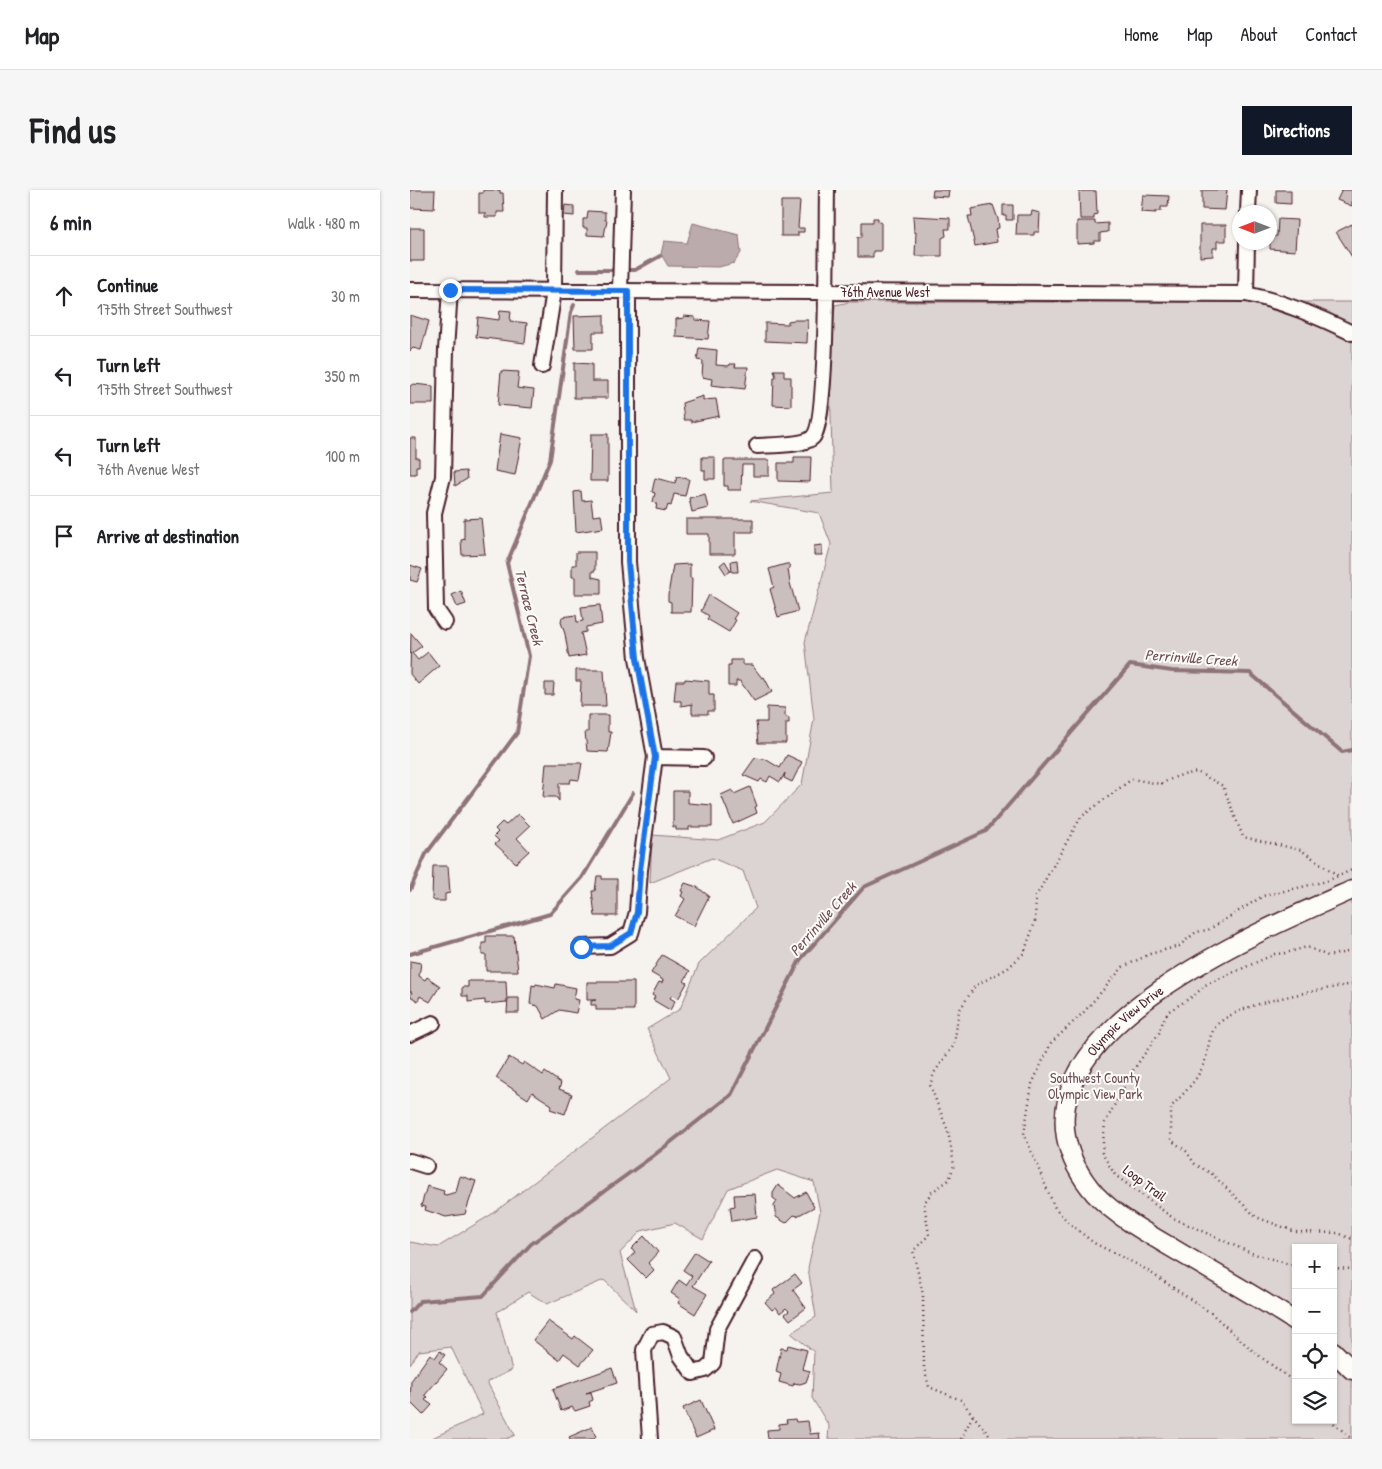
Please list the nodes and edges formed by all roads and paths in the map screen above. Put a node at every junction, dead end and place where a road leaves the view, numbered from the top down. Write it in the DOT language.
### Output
graph roads {
  1 [pos="555,190"];
  2 [pos="623,190"];
  3 [pos="827,190"];
  4 [pos="1249,190"];
  5 [pos="1248,205"];
  6 [pos="1247,250"];
  7 [pos="410,290"];
  8 [pos="450,290"];
  9 [pos="554,291"];
  10 [pos="624,291"];
  11 [pos="825,292"];
  12 [pos="1246,294"];
  13 [pos="1352,333"];
  14 [pos="542,366"];
  15 [pos="757,446"];
  16 [pos="445,622"];
  17 [pos="655,757"];
  18 [pos="704,758"];
  19 [pos="1352,870"];
  20 [pos="1340,876"];
  21 [pos="1352,890"];
  22 [pos="581,947"];
  23 [pos="1352,950"];
  24 [pos="1352,984"];
  25 [pos="434,1024"];
  26 [pos="410,1034"];
  27 [pos="410,1161"];
  28 [pos="426,1166"];
  29 [pos="1352,1239"];
  30 [pos="755,1259"];
  31 [pos="1292,1265"];
  32 [pos="1337,1268"];
  33 [pos="1352,1269"];
  34 [pos="1292,1320"];
  35 [pos="1337,1355"];
  36 [pos="1352,1370"];
  37 [pos="1292,1380"];
  38 [pos="973,1415"];
  39 [pos="1335,1424"];
  40 [pos="650,1439"];
  41 [pos="961,1439"];
  42 [pos="992,1439"];
  43 [pos="1352,1439"];
  1 -- 9 [label="street"];
  2 -- 10 [label="street"];
  3 -- 11 [label="street"];
  4 -- 5 [label="street"];
  6 -- 12 [label="street"];
  7 -- 8 [label="street, 76th Avenue West"];
  8 -- 9 [label="street, 76th Avenue West"];
  8 -- 16 [label="street"];
  9 -- 10 [label="street, 76th Avenue West"];
  9 -- 14 [label="street"];
  10 -- 11 [label="street, 76th Avenue West"];
  10 -- 17 [label="street"];
  11 -- 12 [label="street, 76th Avenue West"];
  11 -- 15 [label="street"];
  12 -- 13 [label="street, 76th Avenue West"];
  17 -- 18 [label="street"];
  17 -- 22 [label="street"];
  19 -- 20 [label="path"];
  20 -- 37 [label="path"];
  20 -- 38 [label="path"];
  21 -- 34 [label="main road, Olympic View Drive"];
  23 -- 31 [label="path, Loop Trail"];
  24 -- 29 [label="path"];
  25 -- 26 [label="street"];
  27 -- 28 [label="street"];
  30 -- 40 [label="street"];
  32 -- 33 [label="path"];
  35 -- 36 [label="main road"];
  38 -- 41 [label="path"];
  38 -- 42 [label="path"];
  39 -- 43 [label="path"];
}
